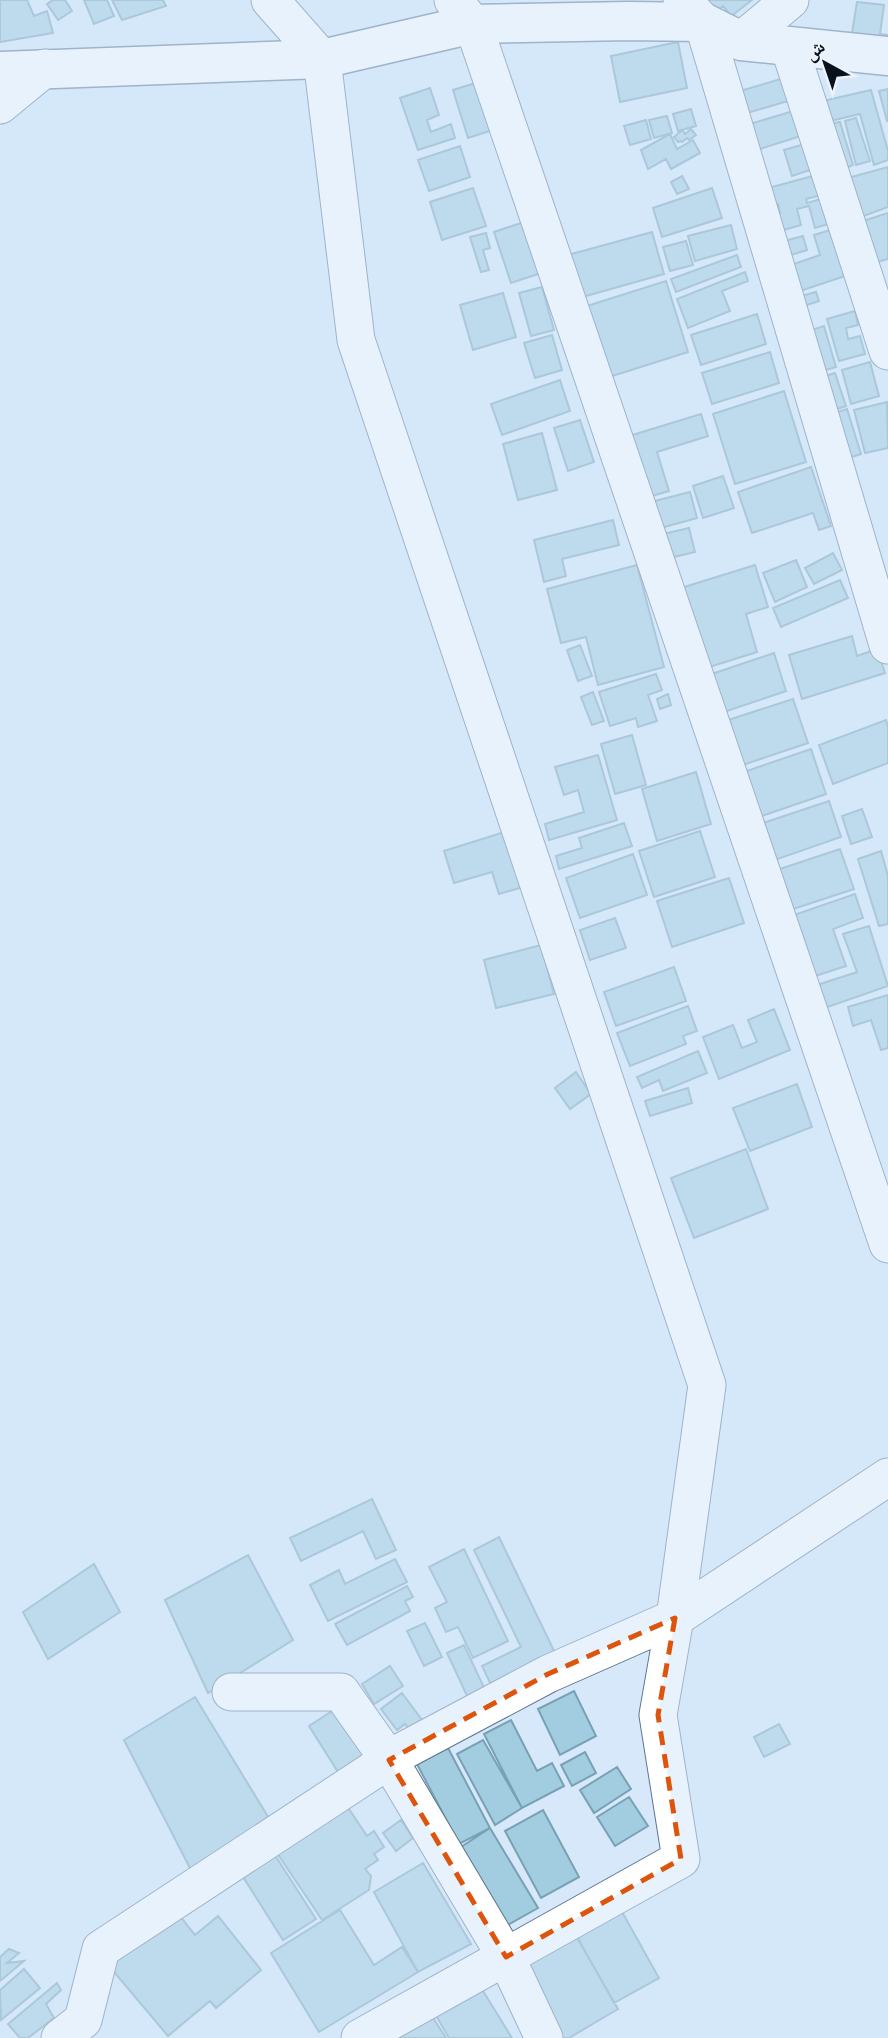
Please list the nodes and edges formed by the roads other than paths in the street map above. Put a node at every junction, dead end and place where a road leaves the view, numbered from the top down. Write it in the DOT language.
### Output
graph roads {
  1 [pos="270,0"];
  2 [pos="790,0"];
  3 [pos="692,11"];
  4 [pos="463,12"];
  5 [pos="741,41"];
  6 [pos="789,46"];
  7 [pos="888,55"];
  8 [pos="322,59"];
  9 [pos="45,68"];
  10 [pos="0,71"];
  11 [pos="0,105"];
  12 [pos="888,351"];
  13 [pos="888,645"];
  14 [pos="888,1244"];
  15 [pos="888,1478"];
  16 [pos="675,1618"];
  17 [pos="231,1692"];
  18 [pos="388,1760"];
  19 [pos="506,1957"];
  20 [pos="81,2032"];
  21 [pos="360,2038"];
  22 [pos="544,2038"];
  1 -- 8 [label="street"];
  2 -- 5 [label="street"];
  3 -- 4 [label="street"];
  3 -- 5 [label="street"];
  3 -- 13 [label="street"];
  4 -- 8 [label="street"];
  4 -- 14 [label="street"];
  5 -- 6 [label="street"];
  6 -- 7 [label="street"];
  6 -- 12 [label="street"];
  8 -- 9 [label="street"];
  8 -- 16 [label="street"];
  9 -- 10 [label="street"];
  9 -- 11 [label="street"];
  15 -- 16 [label="street"];
  16 -- 18 [label="street"];
  16 -- 19 [label="street"];
  17 -- 18 [label="street"];
  18 -- 19 [label="street"];
  18 -- 20 [label="street"];
  19 -- 21 [label="street"];
  19 -- 22 [label="street"];
}
